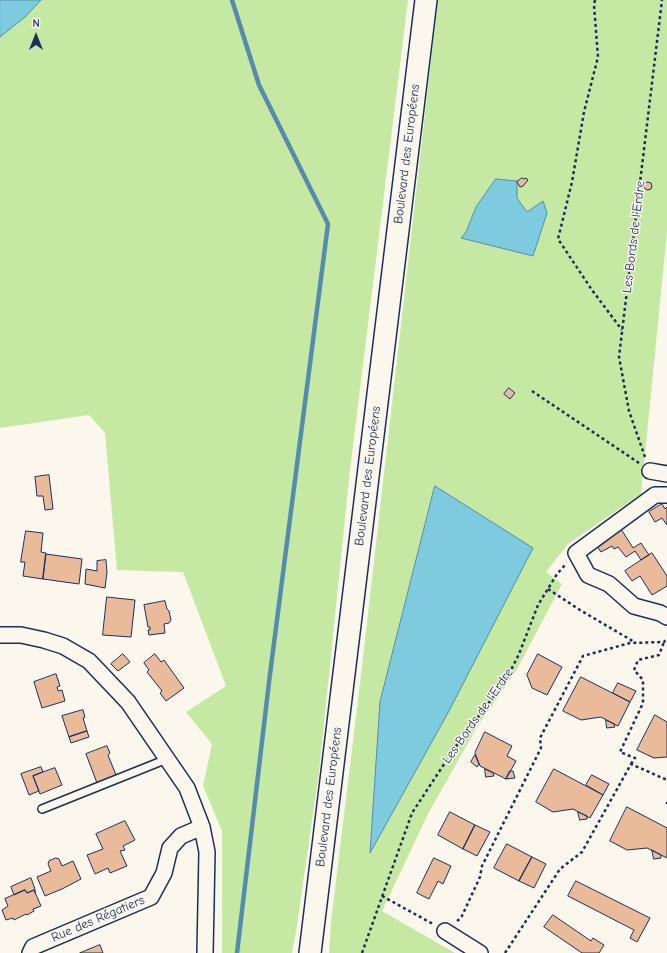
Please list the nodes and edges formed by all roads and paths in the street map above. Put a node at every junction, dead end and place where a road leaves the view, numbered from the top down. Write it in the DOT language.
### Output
graph roads {
  1 [pos="426,0"];
  2 [pos="595,0"];
  3 [pos="662,0"];
  4 [pos="622,330"];
  5 [pos="532,391"];
  6 [pos="650,471"];
  7 [pos="667,474"];
  8 [pos="661,495"];
  9 [pos="576,554"];
  10 [pos="548,589"];
  11 [pos="667,617"];
  12 [pos="0,635"];
  13 [pos="667,638"];
  14 [pos="664,642"];
  15 [pos="636,643"];
  16 [pos="167,759"];
  17 [pos="631,764"];
  18 [pos="667,780"];
  19 [pos="42,810"];
  20 [pos="202,827"];
  21 [pos="382,896"];
  22 [pos="445,931"];
  23 [pos="310,952"];
  24 [pos="30,953"];
  25 [pos="205,953"];
  26 [pos="362,953"];
  27 [pos="480,953"];
  28 [pos="505,953"];
  1 -- 23 [label="main road, Boulevard des Européens"];
  2 -- 4 [label="path"];
  3 -- 4 [label="path, Les Bords de l'Erdre"];
  4 -- 6 [label="path, Les Bords de l'Erdre"];
  5 -- 6 [label="path"];
  6 -- 7 [label="street"];
  8 -- 9 [label="street"];
  9 -- 10 [label="path, Les Bords de l'Erdre"];
  9 -- 11 [label="street"];
  10 -- 15 [label="path"];
  10 -- 21 [label="path, Les Bords de l'Erdre"];
  12 -- 16 [label="street"];
  13 -- 14 [label="path"];
  14 -- 15 [label="path"];
  14 -- 17 [label="path"];
  15 -- 22 [label="path"];
  16 -- 19 [label="lane"];
  16 -- 20 [label="street"];
  17 -- 18 [label="path"];
  17 -- 28 [label="path"];
  20 -- 24 [label="street, Rue des Régatiers"];
  20 -- 25 [label="street"];
  21 -- 22 [label="path"];
  21 -- 26 [label="path, Les Bords de l'Erdre"];
  22 -- 27 [label="street"];
}
